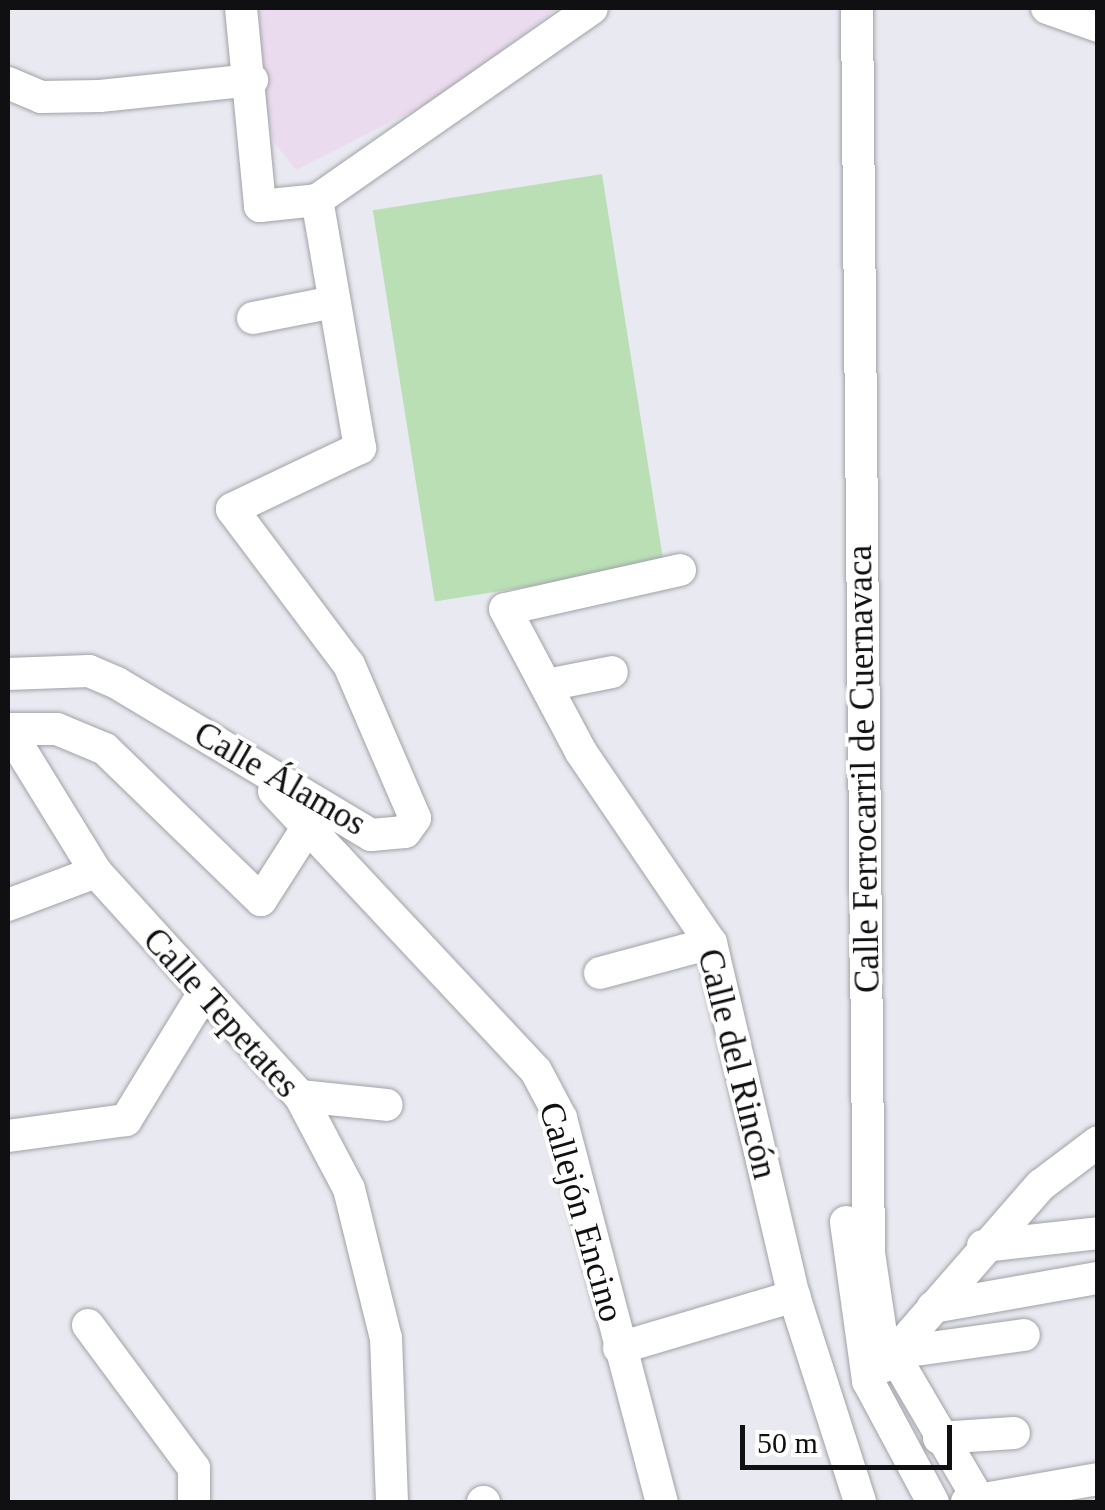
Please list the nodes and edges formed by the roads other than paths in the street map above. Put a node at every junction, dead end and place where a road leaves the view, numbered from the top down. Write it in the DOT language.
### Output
graph roads {
  1 [pos="241,8"];
  2 [pos="592,8"];
  3 [pos="837,8"];
  4 [pos="857,8"];
  5 [pos="1047,8"];
  6 [pos="1098,26"];
  7 [pos="252,80"];
  8 [pos="8,83"];
  9 [pos="317,200"];
  10 [pos="334,302"];
  11 [pos="254,318"];
  12 [pos="680,570"];
  13 [pos="612,672"];
  14 [pos="8,674"];
  15 [pos="547,685"];
  16 [pos="9,729"];
  17 [pos="258,772"];
  18 [pos="307,828"];
  19 [pos="96,872"];
  20 [pos="8,905"];
  21 [pos="712,943"];
  22 [pos="600,974"];
  23 [pos="202,996"];
  24 [pos="300,1096"];
  25 [pos="386,1105"];
  26 [pos="8,1136"];
  27 [pos="1098,1142"];
  28 [pos="1098,1233"];
  29 [pos="983,1246"];
  30 [pos="1098,1278"];
  31 [pos="794,1296"];
  32 [pos="933,1307"];
  33 [pos="88,1325"];
  34 [pos="1024,1335"];
  35 [pos="619,1348"];
  36 [pos="894,1354"];
  37 [pos="868,1381"];
  38 [pos="833,1410"];
  39 [pos="1014,1433"];
  40 [pos="939,1438"];
  41 [pos="1098,1479"];
  42 [pos="651,1500"];
  43 [pos="974,1500"];
  44 [pos="194,1502"];
  45 [pos="392,1502"];
  46 [pos="860,1502"];
  47 [pos="932,1502"];
  1 -- 7 [label="street"];
  2 -- 9 [label="street"];
  3 -- 37 [label="street, Calle Ferrocarril de Cuernavaca"];
  4 -- 36 [label="street, Calle Ferrocarril de Cuernavaca"];
  5 -- 6 [label="street"];
  7 -- 8 [label="street"];
  7 -- 9 [label="street"];
  9 -- 10 [label="street"];
  10 -- 11 [label="street"];
  10 -- 17 [label="street, Calle Álamos"];
  12 -- 15 [label="street, Calle del Rincón"];
  13 -- 15 [label="street"];
  14 -- 17 [label="street, Calle Álamos"];
  15 -- 21 [label="street, Calle del Rincón"];
  16 -- 18 [label="street"];
  16 -- 19 [label="street, Calle Tepetates"];
  17 -- 18 [label="street, Callejón Encino"];
  18 -- 35 [label="street, Callejón Encino"];
  19 -- 20 [label="street"];
  19 -- 23 [label="street, Calle Tepetates"];
  21 -- 22 [label="street"];
  21 -- 31 [label="street, Calle del Rincón"];
  23 -- 24 [label="street, Calle Tepetates"];
  23 -- 26 [label="street"];
  24 -- 25 [label="street"];
  24 -- 45 [label="street, Calle Tepetates"];
  27 -- 29 [label="street"];
  28 -- 29 [label="street"];
  29 -- 32 [label="street"];
  30 -- 32 [label="street"];
  31 -- 35 [label="street"];
  31 -- 38 [label="street, Calle del Rincón"];
  32 -- 36 [label="street"];
  33 -- 44 [label="street"];
  34 -- 36 [label="street"];
  35 -- 42 [label="street, Callejón Encino"];
  36 -- 37 [label="street"];
  36 -- 40 [label="street, Calle Ferrocarril de Cuernavaca"];
  37 -- 38 [label="street"];
  37 -- 47 [label="street, Calle Ferrocarril de Cuernavaca"];
  38 -- 46 [label="street, Calle del Rincón"];
  39 -- 40 [label="street"];
  40 -- 43 [label="street, Calle Ferrocarril de Cuernavaca"];
  41 -- 43 [label="street"];
}
